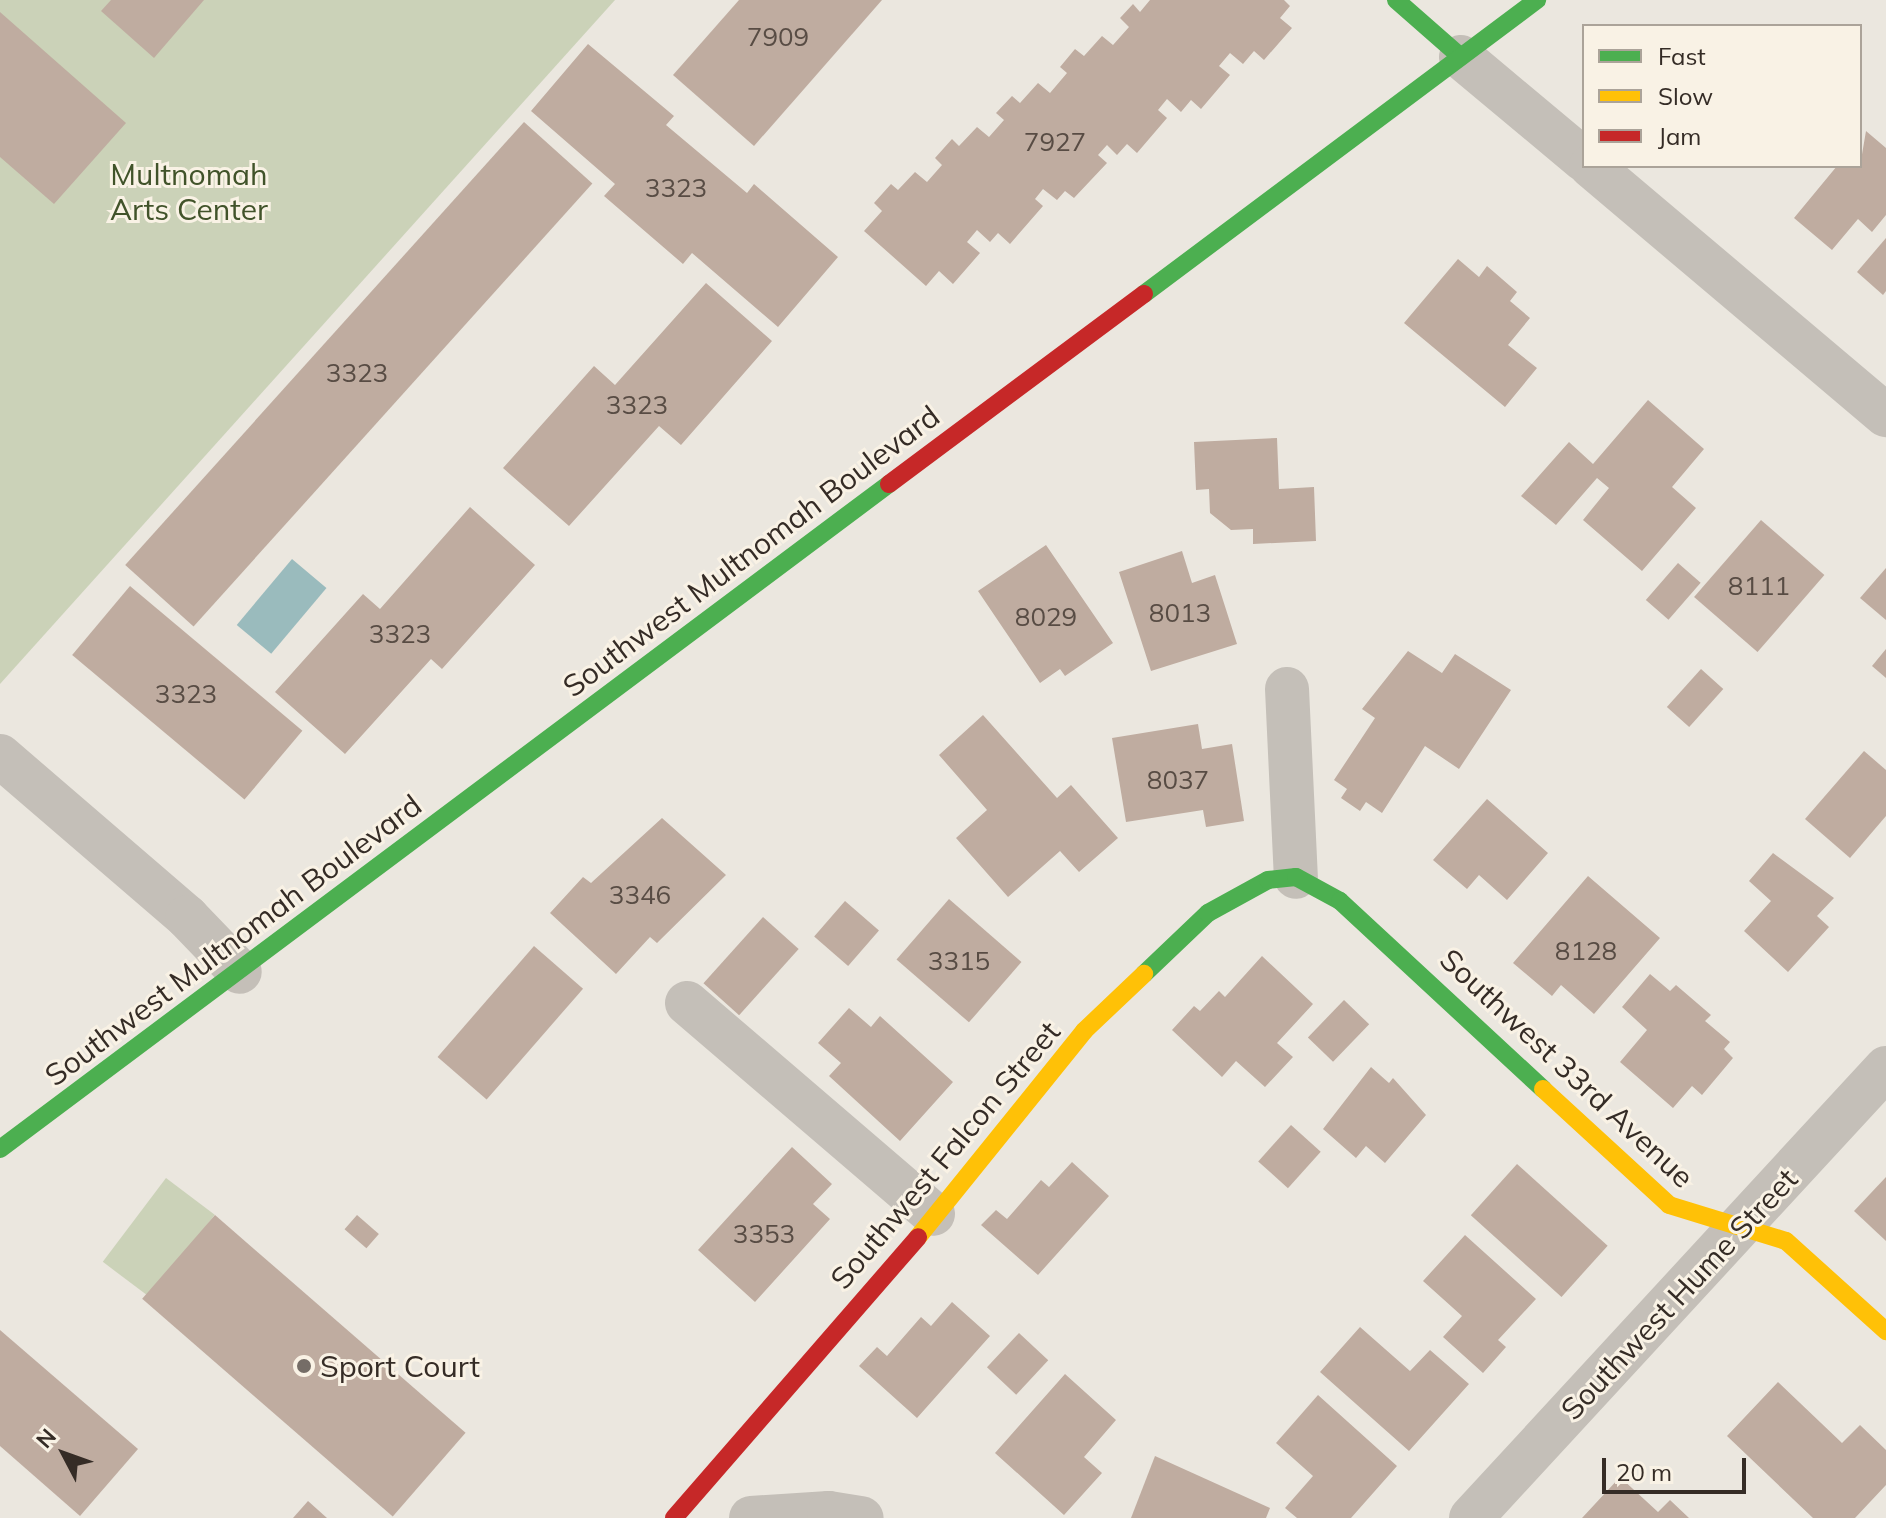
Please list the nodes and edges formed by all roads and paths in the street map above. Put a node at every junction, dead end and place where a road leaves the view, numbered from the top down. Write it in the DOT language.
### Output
graph roads {
  1 [pos="1396,0"];
  2 [pos="1537,0"];
  3 [pos="1461,57"];
  4 [pos="1582,158"];
  5 [pos="1593,168"];
  6 [pos="1886,415"];
  7 [pos="1287,689"];
  8 [pos="0,756"];
  9 [pos="1296,877"];
  10 [pos="240,972"];
  11 [pos="687,1003"];
  12 [pos="1886,1068"];
  13 [pos="0,1149"];
  14 [pos="933,1214"];
  15 [pos="1741,1229"];
  16 [pos="1886,1331"];
  17 [pos="674,1518"];
  18 [pos="751,1518"];
  19 [pos="862,1518"];
  20 [pos="1471,1518"];
  1 -- 3 [label="main road"];
  2 -- 3 [label="main road, Southwest Multnomah Boulevard"];
  3 -- 4 [label="street"];
  3 -- 10 [label="main road, Southwest Multnomah Boulevard"];
  5 -- 6 [label="street"];
  7 -- 9 [label="street"];
  8 -- 10 [label="street"];
  9 -- 14 [label="main road, Southwest Falcon Street"];
  9 -- 15 [label="main road, Southwest 33rd Avenue"];
  10 -- 13 [label="main road, Southwest Multnomah Boulevard"];
  11 -- 14 [label="street"];
  12 -- 15 [label="street, Southwest Hume Street"];
  14 -- 17 [label="main road, Southwest Falcon Street"];
  15 -- 16 [label="main road, Southwest 33rd Avenue"];
  15 -- 20 [label="street, Southwest Hume Street"];
  18 -- 19 [label="street"];
}
